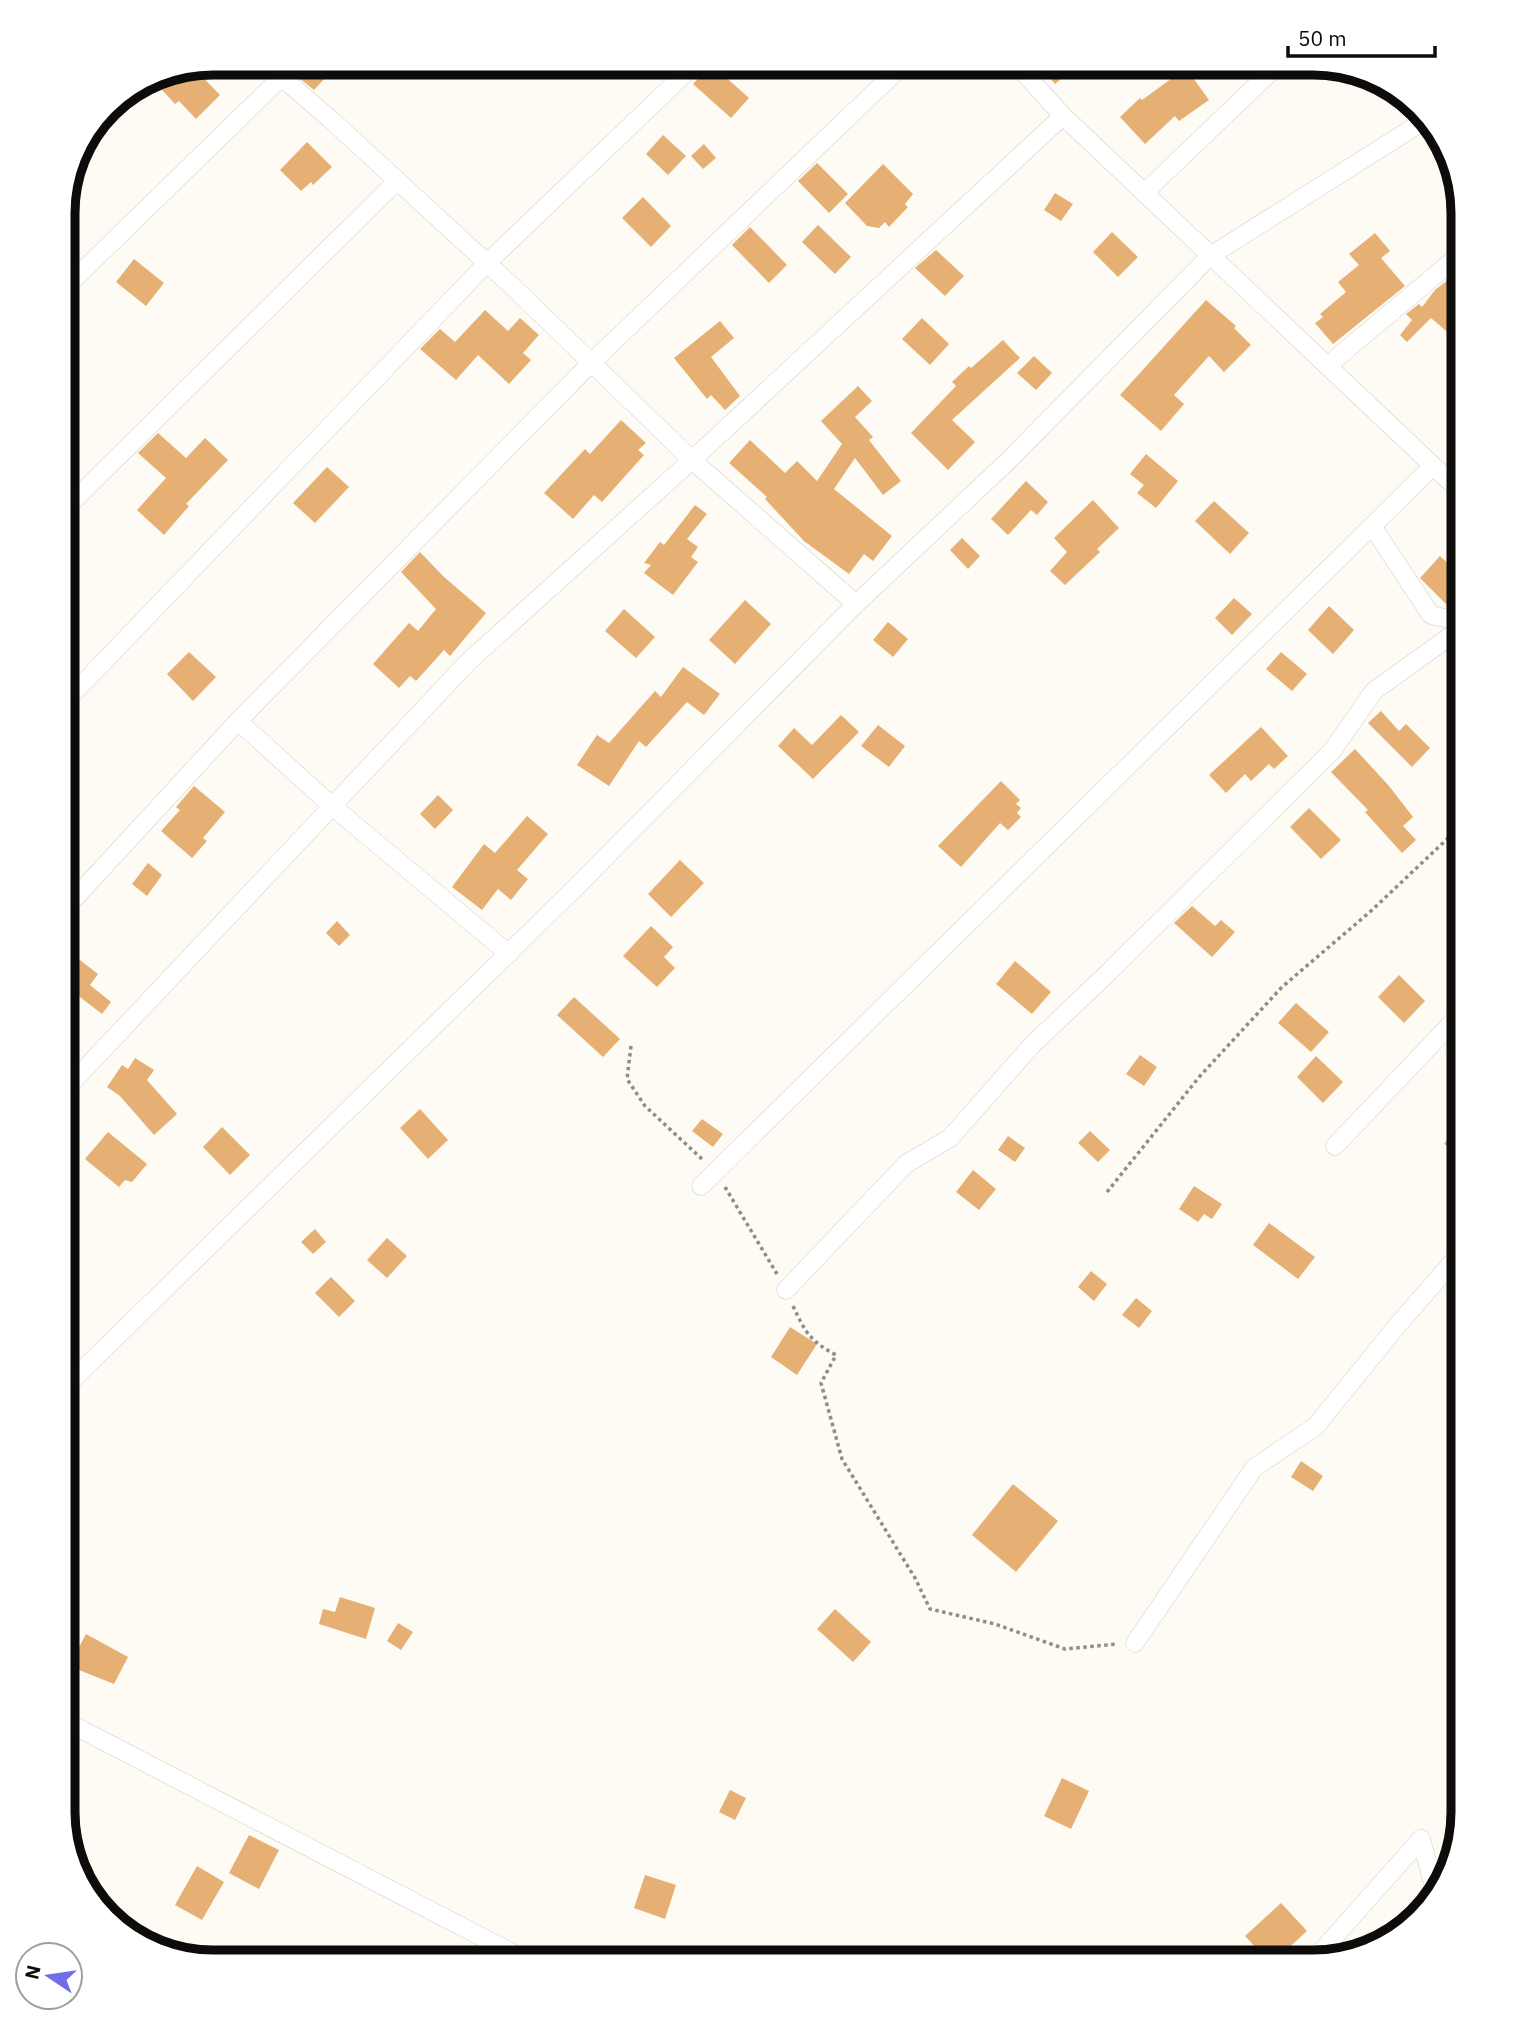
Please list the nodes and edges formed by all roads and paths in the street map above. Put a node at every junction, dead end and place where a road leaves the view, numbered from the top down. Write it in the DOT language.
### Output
graph roads {
  1 [pos="279,75"];
  2 [pos="285,75"];
  3 [pos="683,75"];
  4 [pos="892,76"];
  5 [pos="1027,76"];
  6 [pos="1266,76"];
  7 [pos="282,78"];
  8 [pos="1063,116"];
  9 [pos="1418,125"];
  10 [pos="397,181"];
  11 [pos="1144,193"];
  12 [pos="1210,256"];
  13 [pos="487,262"];
  14 [pos="1451,262"];
  15 [pos="76,277"];
  16 [pos="592,362"];
  17 [pos="1327,366"];
  18 [pos="692,460"];
  19 [pos="1433,466"];
  20 [pos="1451,483"];
  21 [pos="76,498"];
  22 [pos="1373,526"];
  23 [pos="856,604"];
  24 [pos="1451,621"];
  25 [pos="1451,633"];
  26 [pos="76,691"];
  27 [pos="238,721"];
  28 [pos="332,806"];
  29 [pos="1451,835"];
  30 [pos="76,897"];
  31 [pos="509,954"];
  32 [pos="1451,1024"];
  33 [pos="631,1046"];
  34 [pos="75,1079"];
  35 [pos="1335,1146"];
  36 [pos="716,1171"];
  37 [pos="701,1186"];
  38 [pos="1107,1192"];
  39 [pos="1451,1264"];
  40 [pos="786,1290"];
  41 [pos="75,1378"];
  42 [pos="1135,1643"];
  43 [pos="75,1726"];
  44 [pos="1432,1880"];
  45 [pos="1323,1949"];
  46 [pos="507,1950"];
  1 -- 7 [label="street"];
  2 -- 7 [label="street"];
  3 -- 13 [label="street"];
  4 -- 16 [label="street"];
  5 -- 8 [label="street"];
  6 -- 11 [label="street"];
  7 -- 10 [label="street"];
  7 -- 15 [label="street"];
  8 -- 11 [label="street"];
  8 -- 18 [label="street"];
  9 -- 12 [label="street"];
  10 -- 13 [label="street"];
  10 -- 21 [label="street"];
  11 -- 12 [label="street"];
  12 -- 17 [label="street"];
  12 -- 23 [label="street"];
  13 -- 16 [label="street"];
  13 -- 26 [label="street"];
  14 -- 17 [label="street"];
  16 -- 18 [label="street"];
  16 -- 27 [label="street"];
  17 -- 19 [label="street"];
  18 -- 23 [label="street"];
  18 -- 28 [label="street"];
  19 -- 20 [label="street"];
  19 -- 22 [label="street"];
  22 -- 24 [label="street"];
  22 -- 36 [label="street"];
  23 -- 31 [label="street"];
  25 -- 40 [label="street"];
  27 -- 28 [label="street"];
  27 -- 30 [label="street"];
  28 -- 31 [label="street"];
  28 -- 34 [label="street"];
  29 -- 38 [label="path"];
  31 -- 41 [label="street"];
  32 -- 35 [label="street"];
  33 -- 36 [label="path"];
  36 -- 37 [label="street"];
  36 -- 40 [label="path"];
  39 -- 42 [label="street"];
  40 -- 42 [label="path"];
  43 -- 46 [label="street"];
  44 -- 45 [label="street"];
}
